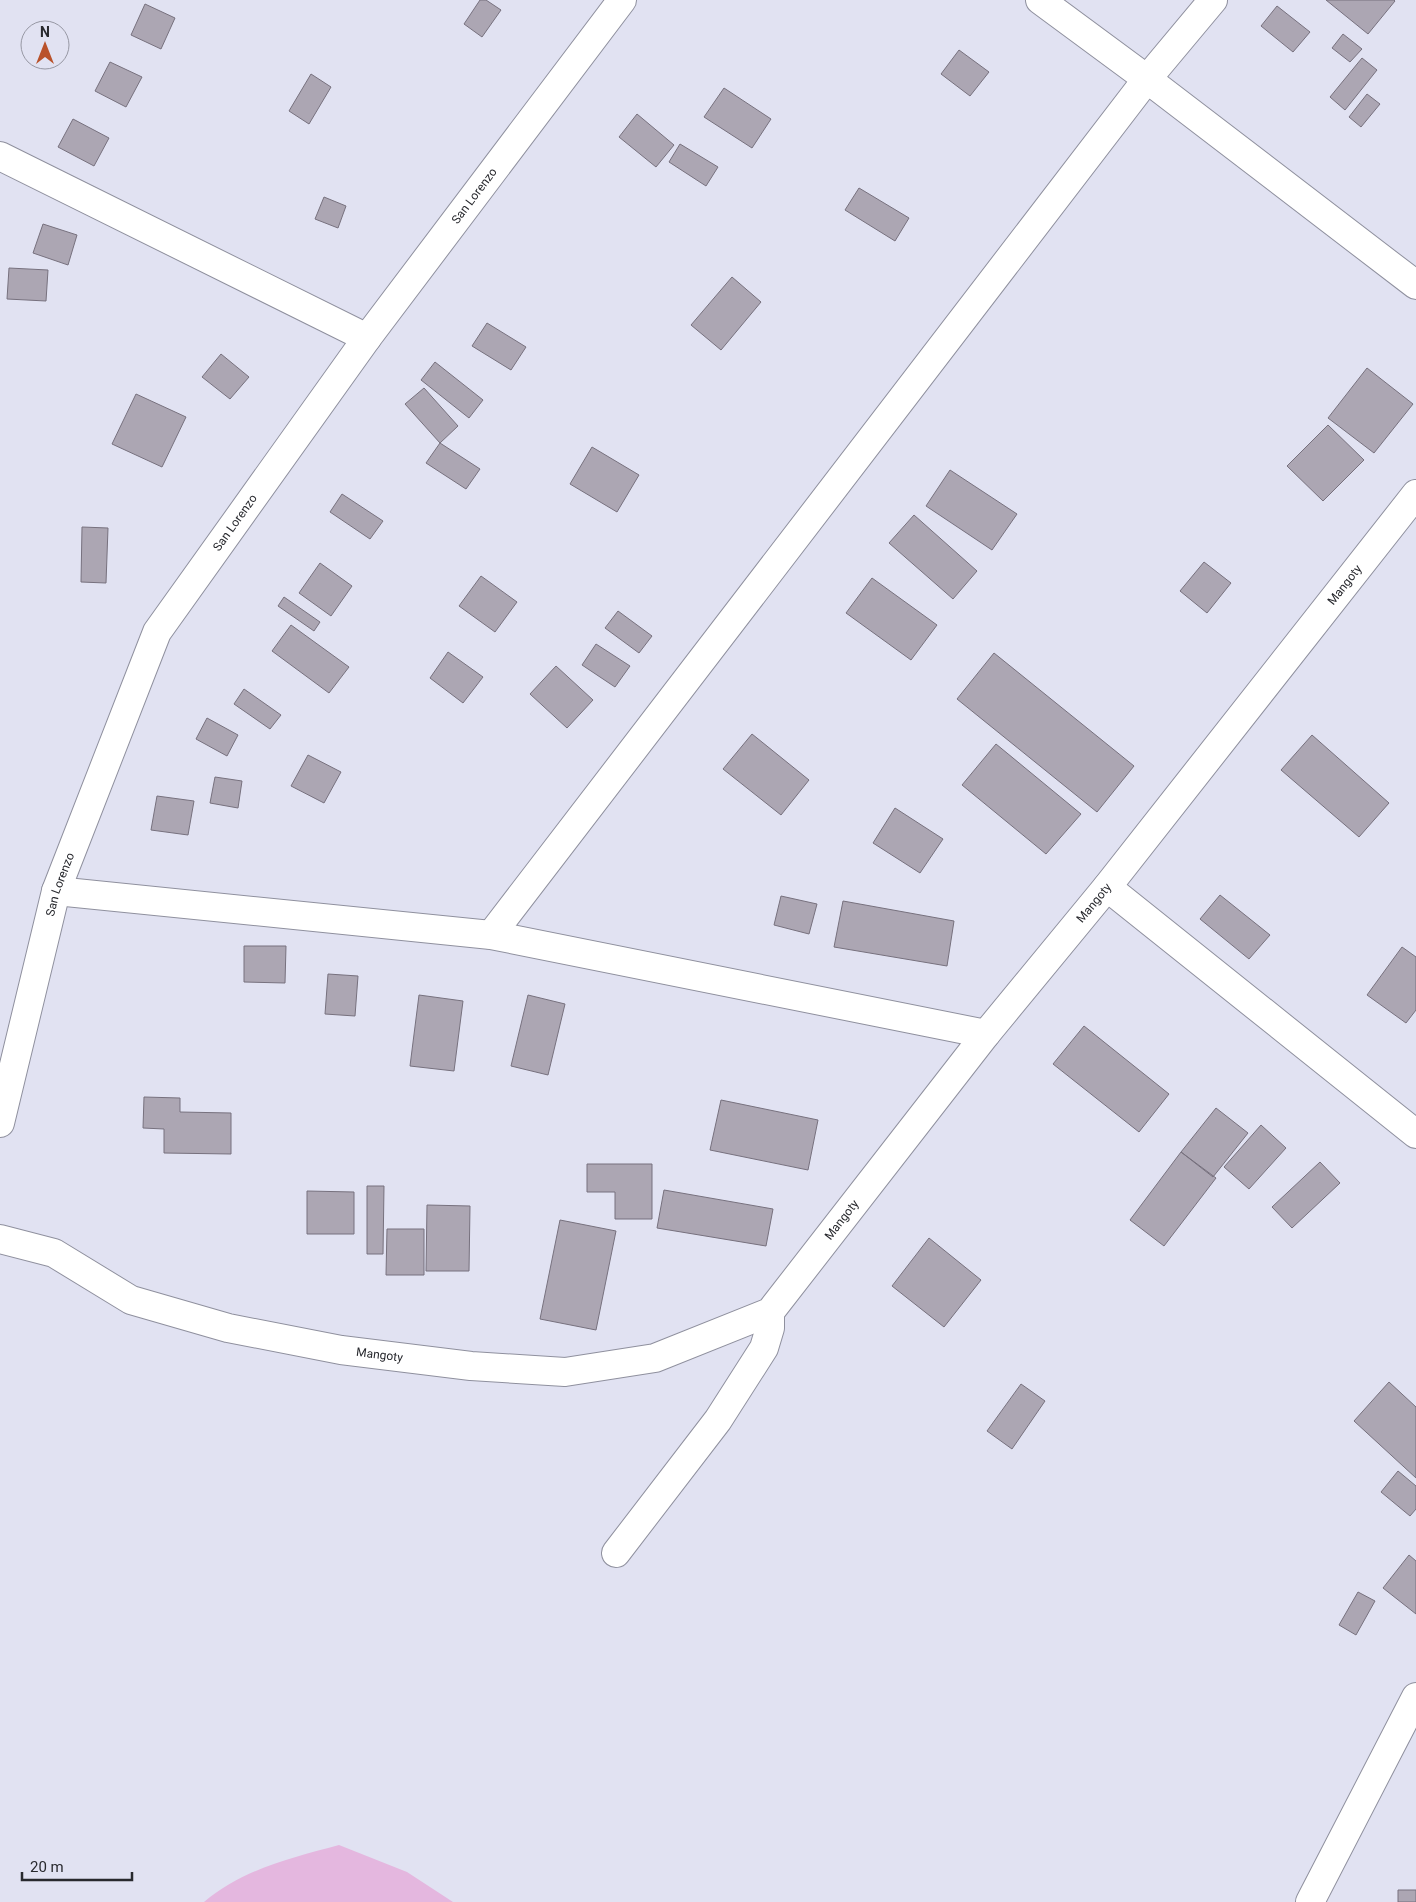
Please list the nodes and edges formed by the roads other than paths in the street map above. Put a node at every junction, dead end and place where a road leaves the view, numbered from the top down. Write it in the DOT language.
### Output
graph roads {
  1 [pos="622,0"];
  2 [pos="1040,0"];
  3 [pos="1213,0"];
  4 [pos="1147,79"];
  5 [pos="0,156"];
  6 [pos="1416,285"];
  7 [pos="367,338"];
  8 [pos="1416,494"];
  9 [pos="1107,887"];
  10 [pos="56,891"];
  11 [pos="491,935"];
  12 [pos="986,1034"];
  13 [pos="0,1123"];
  14 [pos="1416,1134"];
  15 [pos="0,1239"];
  16 [pos="770,1312"];
  17 [pos="616,1553"];
  18 [pos="1416,1697"];
  19 [pos="1310,1902"];
  1 -- 7 [label="street, San Lorenzo"];
  2 -- 4 [label="street"];
  3 -- 4 [label="street"];
  4 -- 6 [label="street"];
  4 -- 11 [label="street"];
  5 -- 7 [label="street"];
  7 -- 10 [label="street, San Lorenzo"];
  8 -- 9 [label="street, Mangoty"];
  9 -- 12 [label="street, Mangoty"];
  9 -- 14 [label="street"];
  10 -- 11 [label="street"];
  10 -- 13 [label="street, San Lorenzo"];
  11 -- 12 [label="street"];
  12 -- 16 [label="street, Mangoty"];
  15 -- 16 [label="street, Mangoty"];
  16 -- 17 [label="street"];
  18 -- 19 [label="street"];
}
